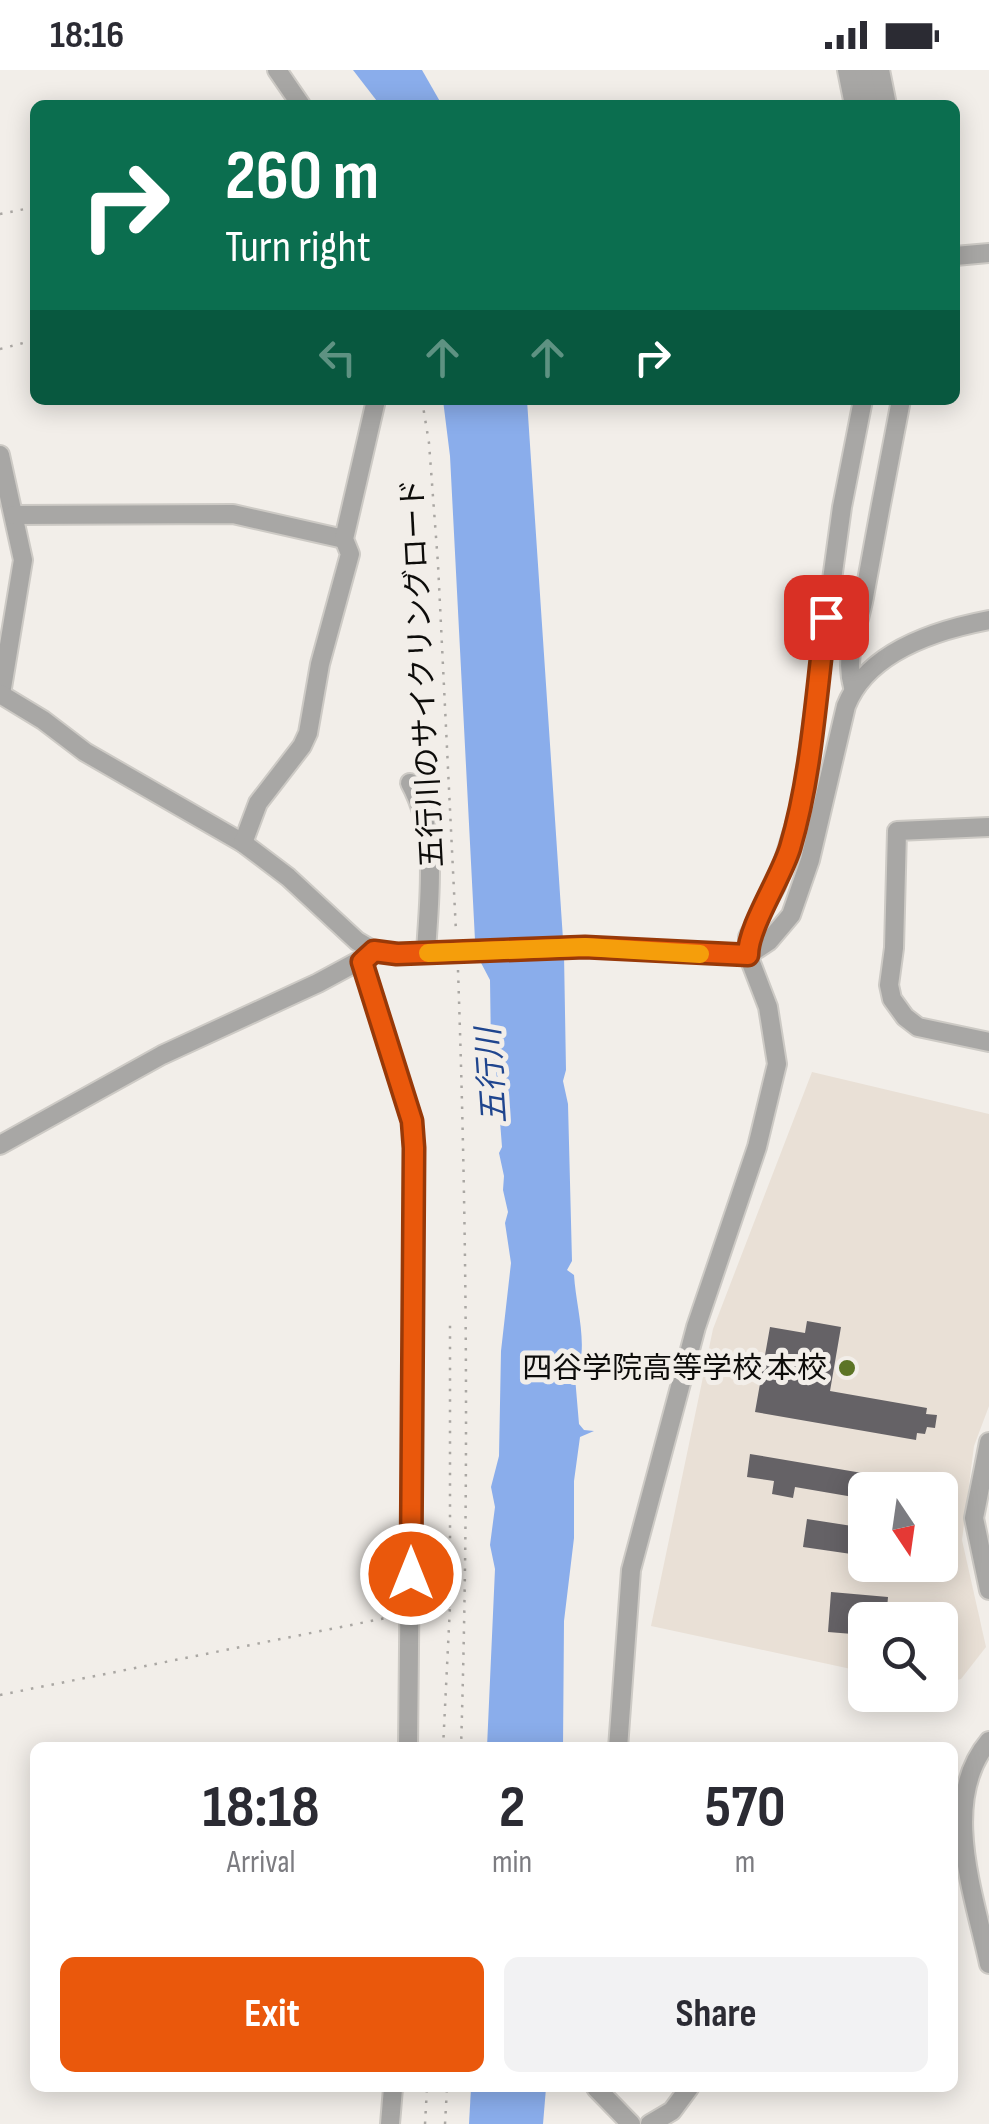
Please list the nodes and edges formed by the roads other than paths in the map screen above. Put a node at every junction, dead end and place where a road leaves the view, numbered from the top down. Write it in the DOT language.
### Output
graph roads {
  1 [pos="277,70"];
  2 [pos="847,70"];
  3 [pos="864,70"];
  4 [pos="880,70"];
  5 [pos="298,100"];
  6 [pos="853,100"];
  7 [pos="871,100"];
  8 [pos="886,100"];
  9 [pos="989,254"];
  10 [pos="960,256"];
  11 [pos="375,405"];
  12 [pos="862,405"];
  13 [pos="900,405"];
  14 [pos="0,455"];
  15 [pos="14,515"];
  16 [pos="344,539"];
  17 [pos="989,620"];
  18 [pos="853,687"];
  19 [pos="0,694"];
  20 [pos="410,783"];
  21 [pos="989,827"];
  22 [pos="243,842"];
  23 [pos="426,953"];
  24 [pos="748,955"];
  25 [pos="368,956"];
  26 [pos="989,1042"];
  27 [pos="0,1145"];
  28 [pos="989,1442"];
  29 [pos="989,1590"];
  30 [pos="989,1740"];
  31 [pos="408,1742"];
  32 [pos="618,1742"];
  33 [pos="972,1878"];
  34 [pos="958,1882"];
  35 [pos="986,1937"];
  36 [pos="989,1964"];
  37 [pos="393,2092"];
  38 [pos="600,2092"];
  39 [pos="687,2092"];
  40 [pos="672,2118"];
  41 [pos="390,2124"];
  42 [pos="631,2124"];
  43 [pos="650,2124"];
  1 -- 5 [label="street"];
  2 -- 6 [label="street"];
  3 -- 7 [label="street"];
  4 -- 8 [label="street"];
  9 -- 10 [label="street"];
  11 -- 16 [label="street"];
  12 -- 24 [label="street"];
  13 -- 18 [label="street"];
  14 -- 15 [label="street"];
  15 -- 16 [label="street"];
  15 -- 19 [label="street"];
  16 -- 22 [label="street"];
  17 -- 18 [label="street"];
  18 -- 24 [label="street"];
  19 -- 22 [label="street"];
  20 -- 23 [label="street"];
  21 -- 26 [label="street"];
  22 -- 25 [label="street"];
  23 -- 24 [label="street"];
  23 -- 25 [label="street"];
  24 -- 32 [label="street"];
  25 -- 27 [label="street"];
  25 -- 31 [label="street"];
  28 -- 29 [label="street"];
  30 -- 33 [label="street"];
  33 -- 34 [label="street"];
  33 -- 35 [label="street"];
  35 -- 36 [label="street"];
  37 -- 41 [label="street"];
  38 -- 42 [label="street"];
  39 -- 40 [label="street"];
  40 -- 43 [label="street"];
}
